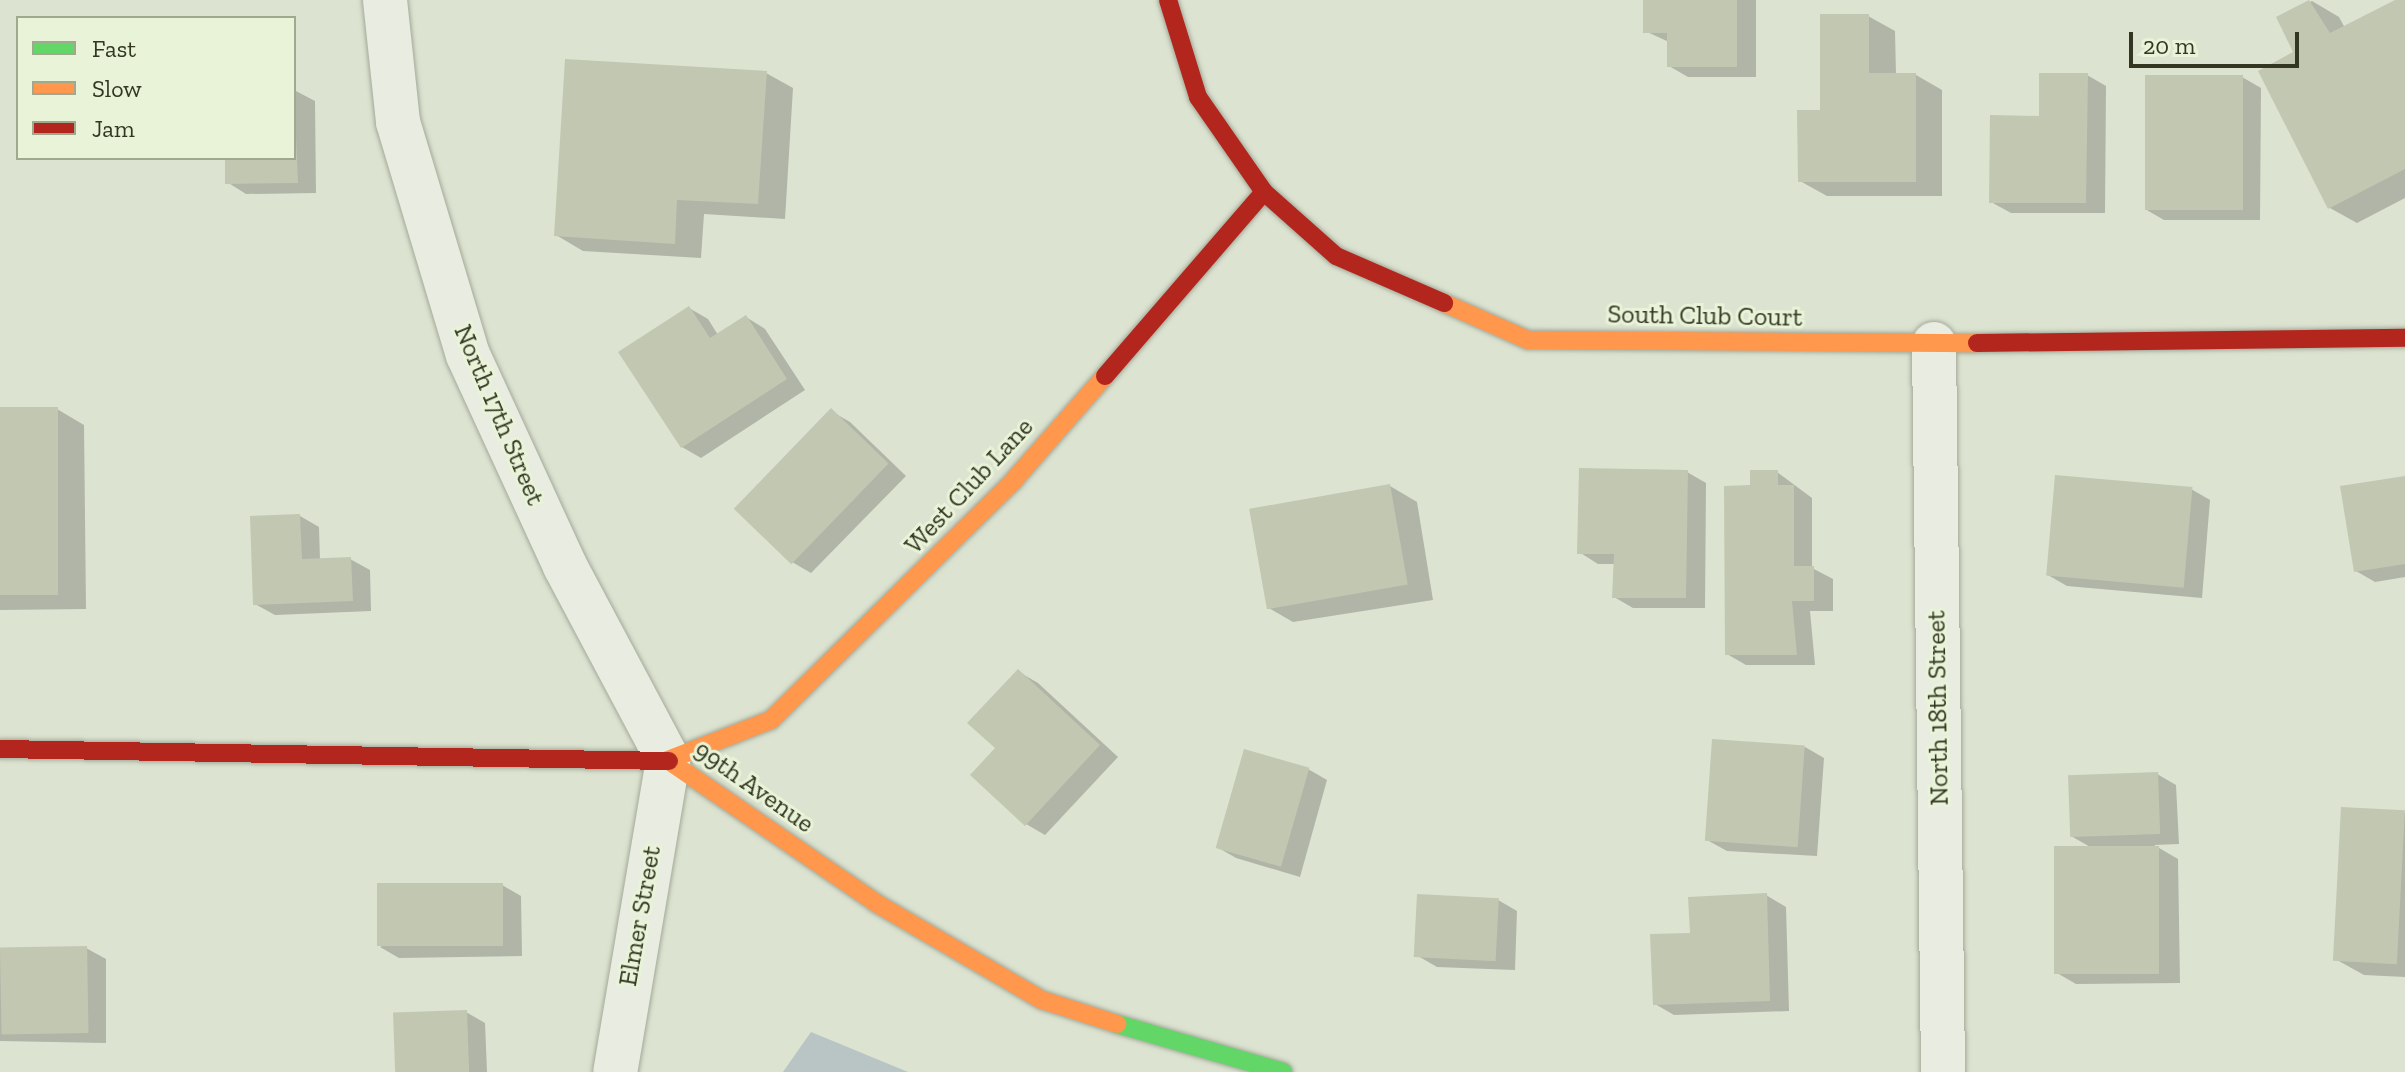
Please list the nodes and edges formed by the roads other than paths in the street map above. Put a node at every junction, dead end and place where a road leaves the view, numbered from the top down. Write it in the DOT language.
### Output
graph roads {
  1 [pos="385,0"];
  2 [pos="1168,0"];
  3 [pos="1264,192"];
  4 [pos="2405,338"];
  5 [pos="1934,344"];
  6 [pos="0,749"];
  7 [pos="668,760"];
  8 [pos="615,1072"];
  9 [pos="1283,1072"];
  10 [pos="1943,1072"];
  1 -- 7 [label="street, North 17th Street"];
  2 -- 3 [label="street, South Club Court"];
  3 -- 5 [label="street, South Club Court"];
  3 -- 7 [label="street, West Club Lane"];
  4 -- 5 [label="street, South Club Court"];
  5 -- 10 [label="street, North 18th Street"];
  6 -- 7 [label="street, 99th Avenue"];
  7 -- 8 [label="street, Elmer Street"];
  7 -- 9 [label="street, 99th Avenue"];
}
